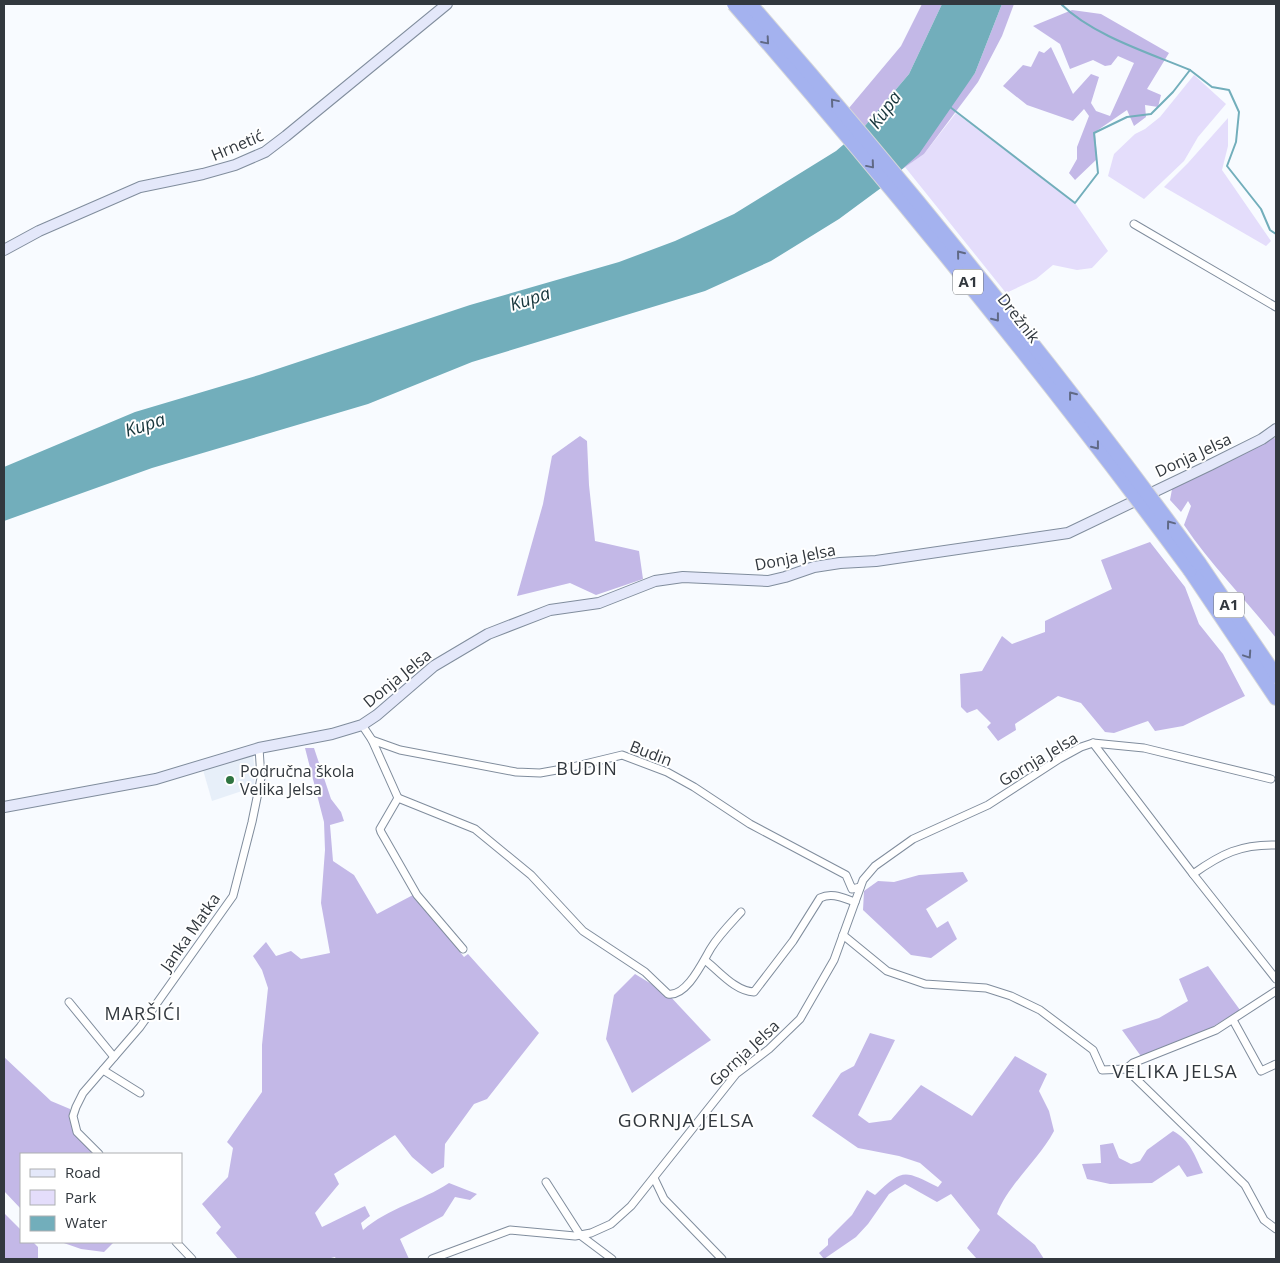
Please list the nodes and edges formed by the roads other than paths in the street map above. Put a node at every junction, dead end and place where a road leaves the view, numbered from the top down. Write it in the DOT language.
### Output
graph roads {
  1 [pos="447,4"];
  2 [pos="734,4"];
  3 [pos="750,4"];
  4 [pos="1134,224"];
  5 [pos="4,250"];
  6 [pos="1276,307"];
  7 [pos="1276,429"];
  8 [pos="1195,567"];
  9 [pos="1276,676"];
  10 [pos="1276,698"];
  11 [pos="362,725"];
  12 [pos="372,740"];
  13 [pos="1093,743"];
  14 [pos="260,748"];
  15 [pos="1271,779"];
  16 [pos="398,798"];
  17 [pos="4,807"];
  18 [pos="1276,845"];
  19 [pos="1193,874"];
  20 [pos="860,887"];
  21 [pos="855,902"];
  22 [pos="741,912"];
  23 [pos="843,935"];
  24 [pos="463,949"];
  25 [pos="706,961"];
  26 [pos="1276,979"];
  27 [pos="1276,991"];
  28 [pos="70,1002"];
  29 [pos="1233,1020"];
  30 [pos="114,1057"];
  31 [pos="1276,1064"];
  32 [pos="1126,1069"];
  33 [pos="103,1070"];
  34 [pos="140,1093"];
  35 [pos="98,1153"];
  36 [pos="654,1178"];
  37 [pos="546,1182"];
  38 [pos="1276,1229"];
  39 [pos="580,1235"];
  40 [pos="177,1243"];
  41 [pos="192,1259"];
  42 [pos="432,1259"];
  43 [pos="612,1259"];
  44 [pos="722,1259"];
  1 -- 5 [label="main road, Hrnetić"];
  2 -- 8 [label="highway, Drežnik / A1, one-way, bridge"];
  8 -- 3 [label="highway, Drežnik / A1, one-way, bridge"];
  4 -- 6 [label="street"];
  7 -- 11 [label="main road, Donja Jelsa"];
  8 -- 9 [label="highway, A1"];
  8 -- 10 [label="highway, A1, one-way"];
  11 -- 12 [label="street, Donja Jelsa"];
  11 -- 14 [label="main road, Donja Jelsa"];
  12 -- 16 [label="street, Donja Jelsa"];
  12 -- 20 [label="street, Budin"];
  13 -- 15 [label="street, Gornja Jelsa"];
  13 -- 19 [label="street"];
  13 -- 20 [label="street, Gornja Jelsa"];
  14 -- 17 [label="main road, Donja Jelsa"];
  14 -- 30 [label="street, Janka Matka"];
  16 -- 24 [label="street"];
  16 -- 25 [label="street"];
  18 -- 19 [label="street"];
  19 -- 26 [label="street"];
  20 -- 21 [label="street, Gornja Jelsa"];
  21 -- 23 [label="street, Gornja Jelsa"];
  21 -- 25 [label="street"];
  22 -- 25 [label="street"];
  23 -- 32 [label="street"];
  23 -- 36 [label="street, Gornja Jelsa"];
  27 -- 29 [label="street"];
  28 -- 30 [label="street"];
  29 -- 31 [label="street"];
  29 -- 32 [label="street"];
  30 -- 33 [label="street, Janka Matka"];
  32 -- 38 [label="street"];
  33 -- 34 [label="street"];
  33 -- 35 [label="street, Janka Matka"];
  36 -- 39 [label="street, Gornja Jelsa"];
  36 -- 44 [label="street"];
  37 -- 39 [label="street"];
  39 -- 42 [label="street, Gornja Jelsa"];
  39 -- 43 [label="street"];
  40 -- 41 [label="street"];
}
